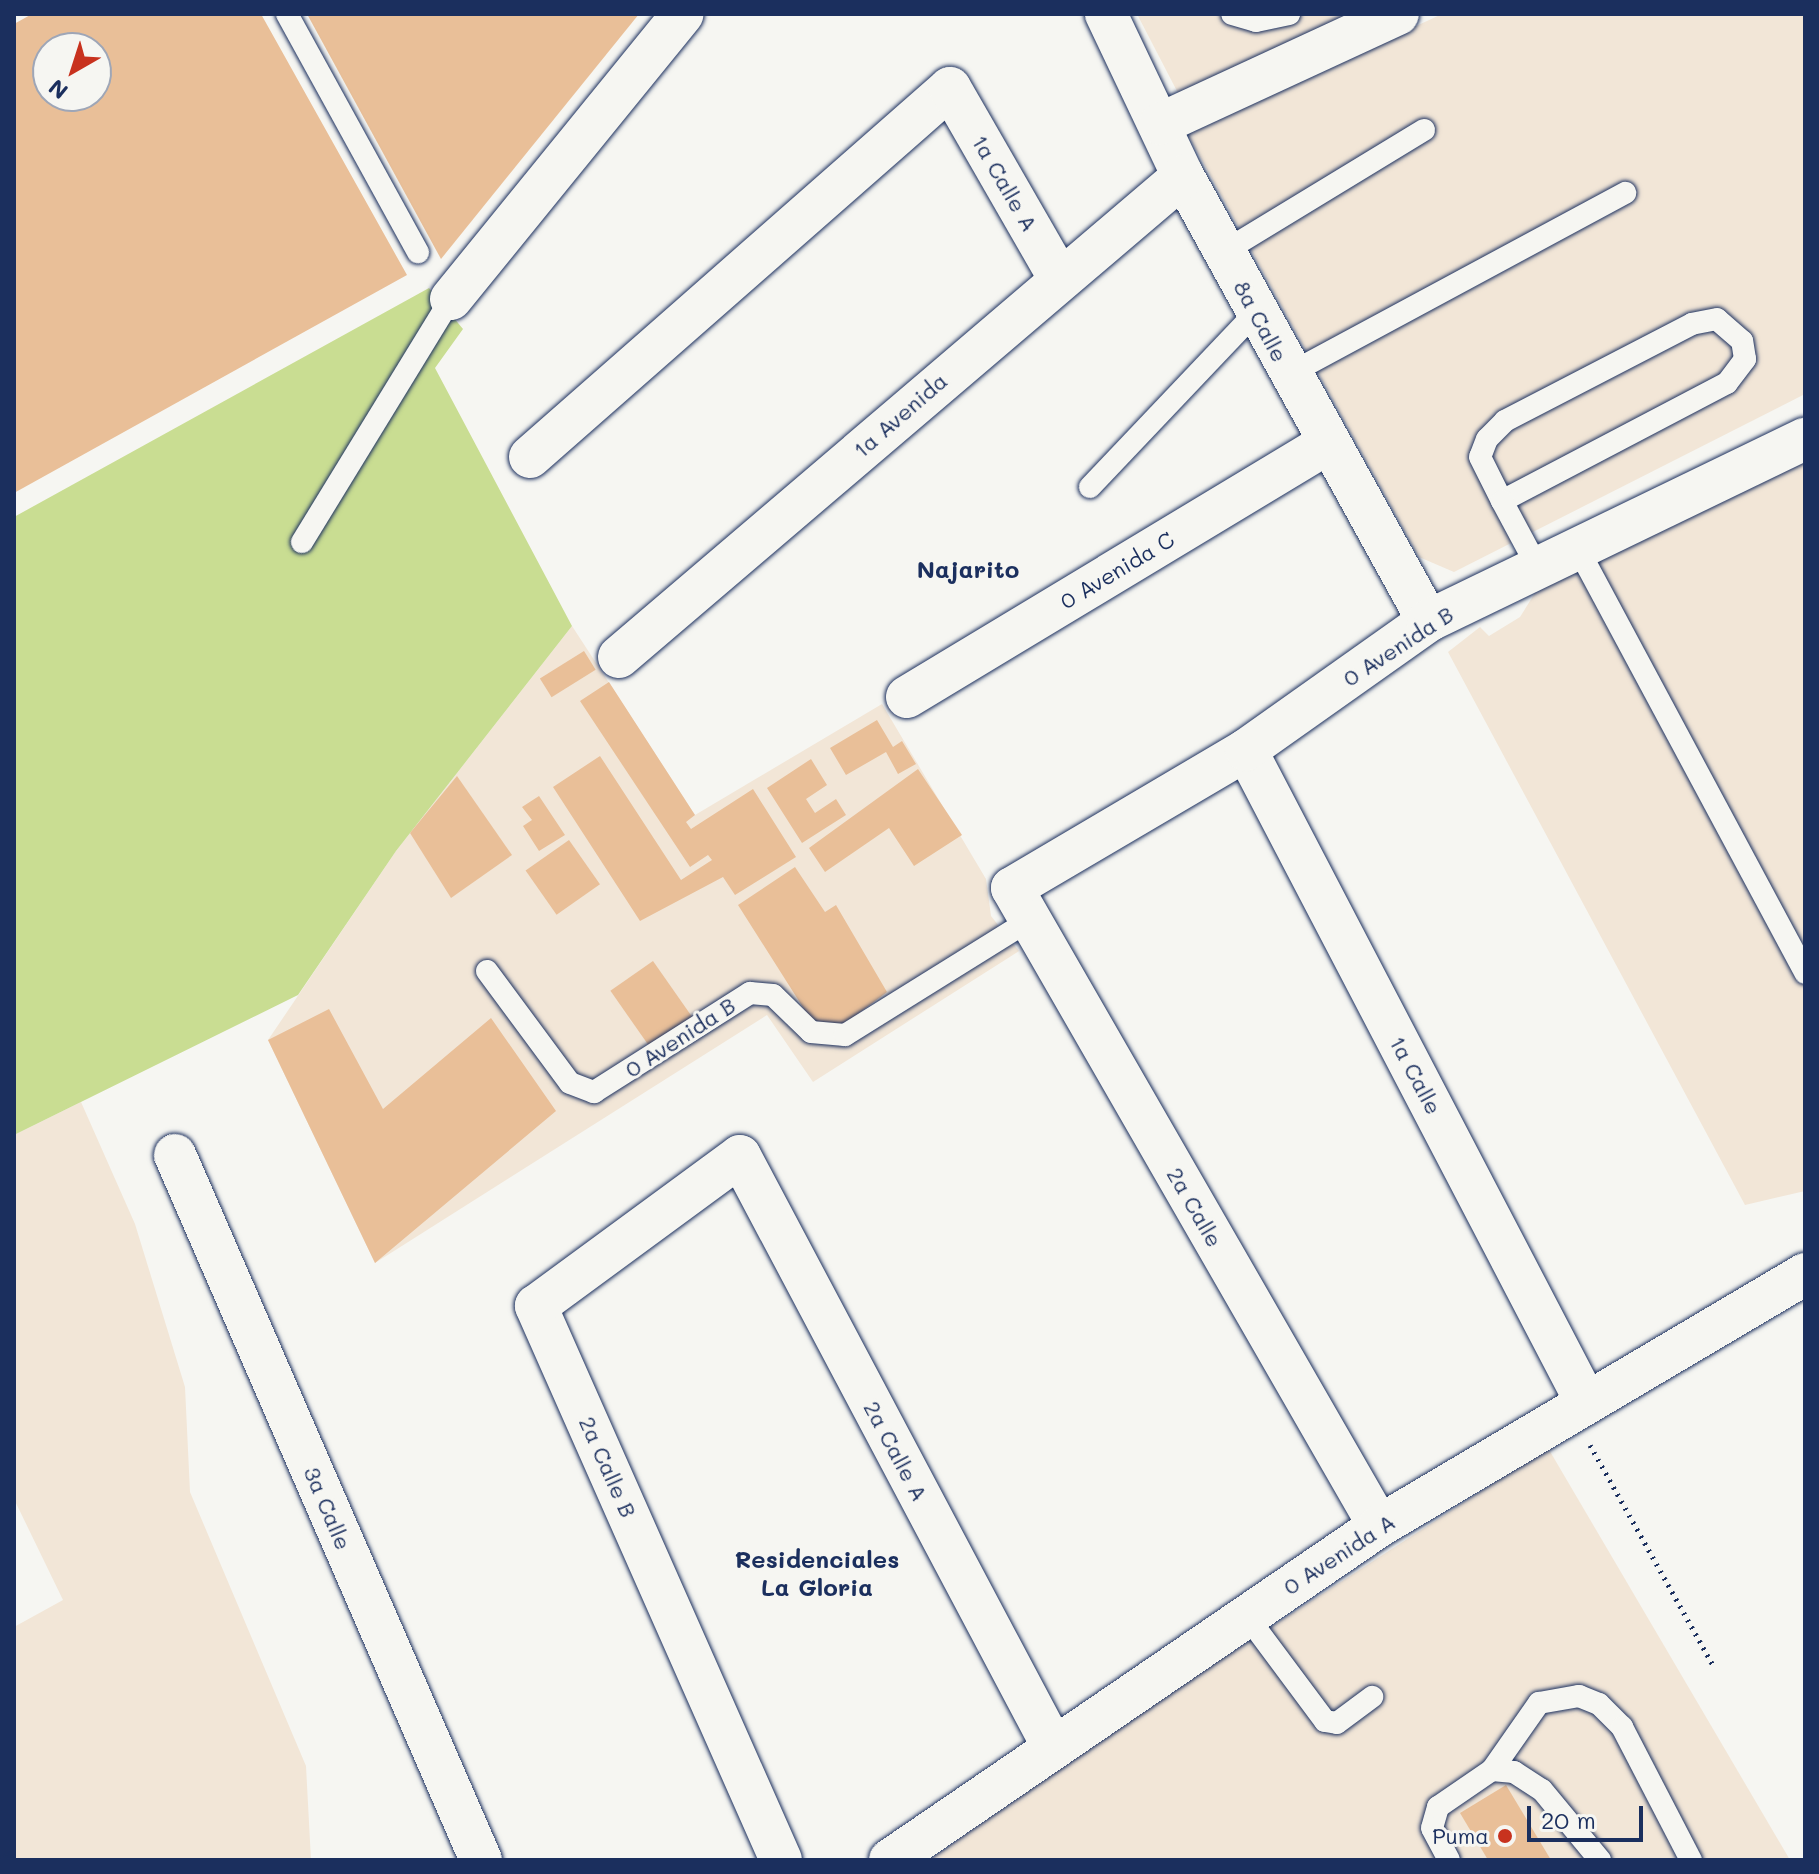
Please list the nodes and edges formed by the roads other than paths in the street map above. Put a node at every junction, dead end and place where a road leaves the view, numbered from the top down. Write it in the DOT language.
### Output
graph roads {
  1 [pos="287,14"];
  2 [pos="683,14"];
  3 [pos="1106,14"];
  4 [pos="1232,14"];
  5 [pos="1289,14"];
  6 [pos="1398,14"];
  7 [pos="1160,124"];
  8 [pos="1424,130"];
  9 [pos="1183,176"];
  10 [pos="1625,193"];
  11 [pos="1225,251"];
  12 [pos="418,252"];
  13 [pos="1060,279"];
  14 [pos="451,299"];
  15 [pos="1256,312"];
  16 [pos="1289,374"];
  17 [pos="1805,439"];
  18 [pos="1327,444"];
  19 [pos="530,457"];
  20 [pos="1090,487"];
  21 [pos="1502,501"];
  22 [pos="302,542"];
  23 [pos="1578,549"];
  24 [pos="1538,568"];
  25 [pos="1428,621"];
  26 [pos="619,657"];
  27 [pos="907,697"];
  28 [pos="1246,750"];
  29 [pos="1021,904"];
  30 [pos="487,971"];
  31 [pos="1805,973"];
  32 [pos="175,1155"];
  33 [pos="740,1156"];
  34 [pos="1805,1274"];
  35 [pos="1578,1405"];
  36 [pos="1379,1526"];
  37 [pos="1246,1615"];
  38 [pos="1372,1697"];
  39 [pos="1052,1745"];
  40 [pos="1492,1770"];
  41 [pos="481,1860"];
  42 [pos="781,1860"];
  43 [pos="890,1860"];
  44 [pos="1449,1860"];
  45 [pos="1600,1860"];
  46 [pos="1691,1860"];
  1 -- 12 [label="lane"];
  2 -- 14 [label="street"];
  3 -- 7 [label="street, 8a Calle"];
  4 -- 5 [label="lane"];
  6 -- 7 [label="street"];
  7 -- 9 [label="street, 8a Calle"];
  8 -- 11 [label="lane"];
  9 -- 11 [label="street, 8a Calle"];
  9 -- 13 [label="street, 1a Avenida"];
  10 -- 16 [label="lane"];
  11 -- 15 [label="street, 8a Calle"];
  13 -- 19 [label="street, 1a Calle A"];
  13 -- 26 [label="street, 1a Avenida"];
  14 -- 22 [label="lane"];
  15 -- 16 [label="street, 8a Calle"];
  15 -- 20 [label="lane"];
  16 -- 18 [label="street, 8a Calle"];
  17 -- 23 [label="street, 0 Avenida B"];
  18 -- 25 [label="street, 8a Calle"];
  18 -- 27 [label="street, 0 Avenida C"];
  21 -- 21 [label="lane"];
  21 -- 24 [label="lane"];
  23 -- 24 [label="street, 0 Avenida B"];
  23 -- 31 [label="lane"];
  24 -- 25 [label="street, 0 Avenida B"];
  25 -- 28 [label="street, 0 Avenida B"];
  28 -- 29 [label="street, 0 Avenida B"];
  28 -- 35 [label="street, 1a Calle"];
  29 -- 30 [label="lane, 0 Avenida B"];
  29 -- 36 [label="street, 2a Calle"];
  32 -- 41 [label="street, 3a Calle"];
  33 -- 39 [label="street, 2a Calle A"];
  33 -- 42 [label="street, 2a Calle B"];
  34 -- 35 [label="street, 0 Avenida A"];
  35 -- 36 [label="street, 0 Avenida A"];
  36 -- 37 [label="street, 0 Avenida A"];
  37 -- 38 [label="lane"];
  37 -- 39 [label="street, 0 Avenida A"];
  39 -- 43 [label="street, 0 Avenida A"];
  40 -- 44 [label="lane"];
  40 -- 45 [label="lane"];
  40 -- 46 [label="lane"];
}
